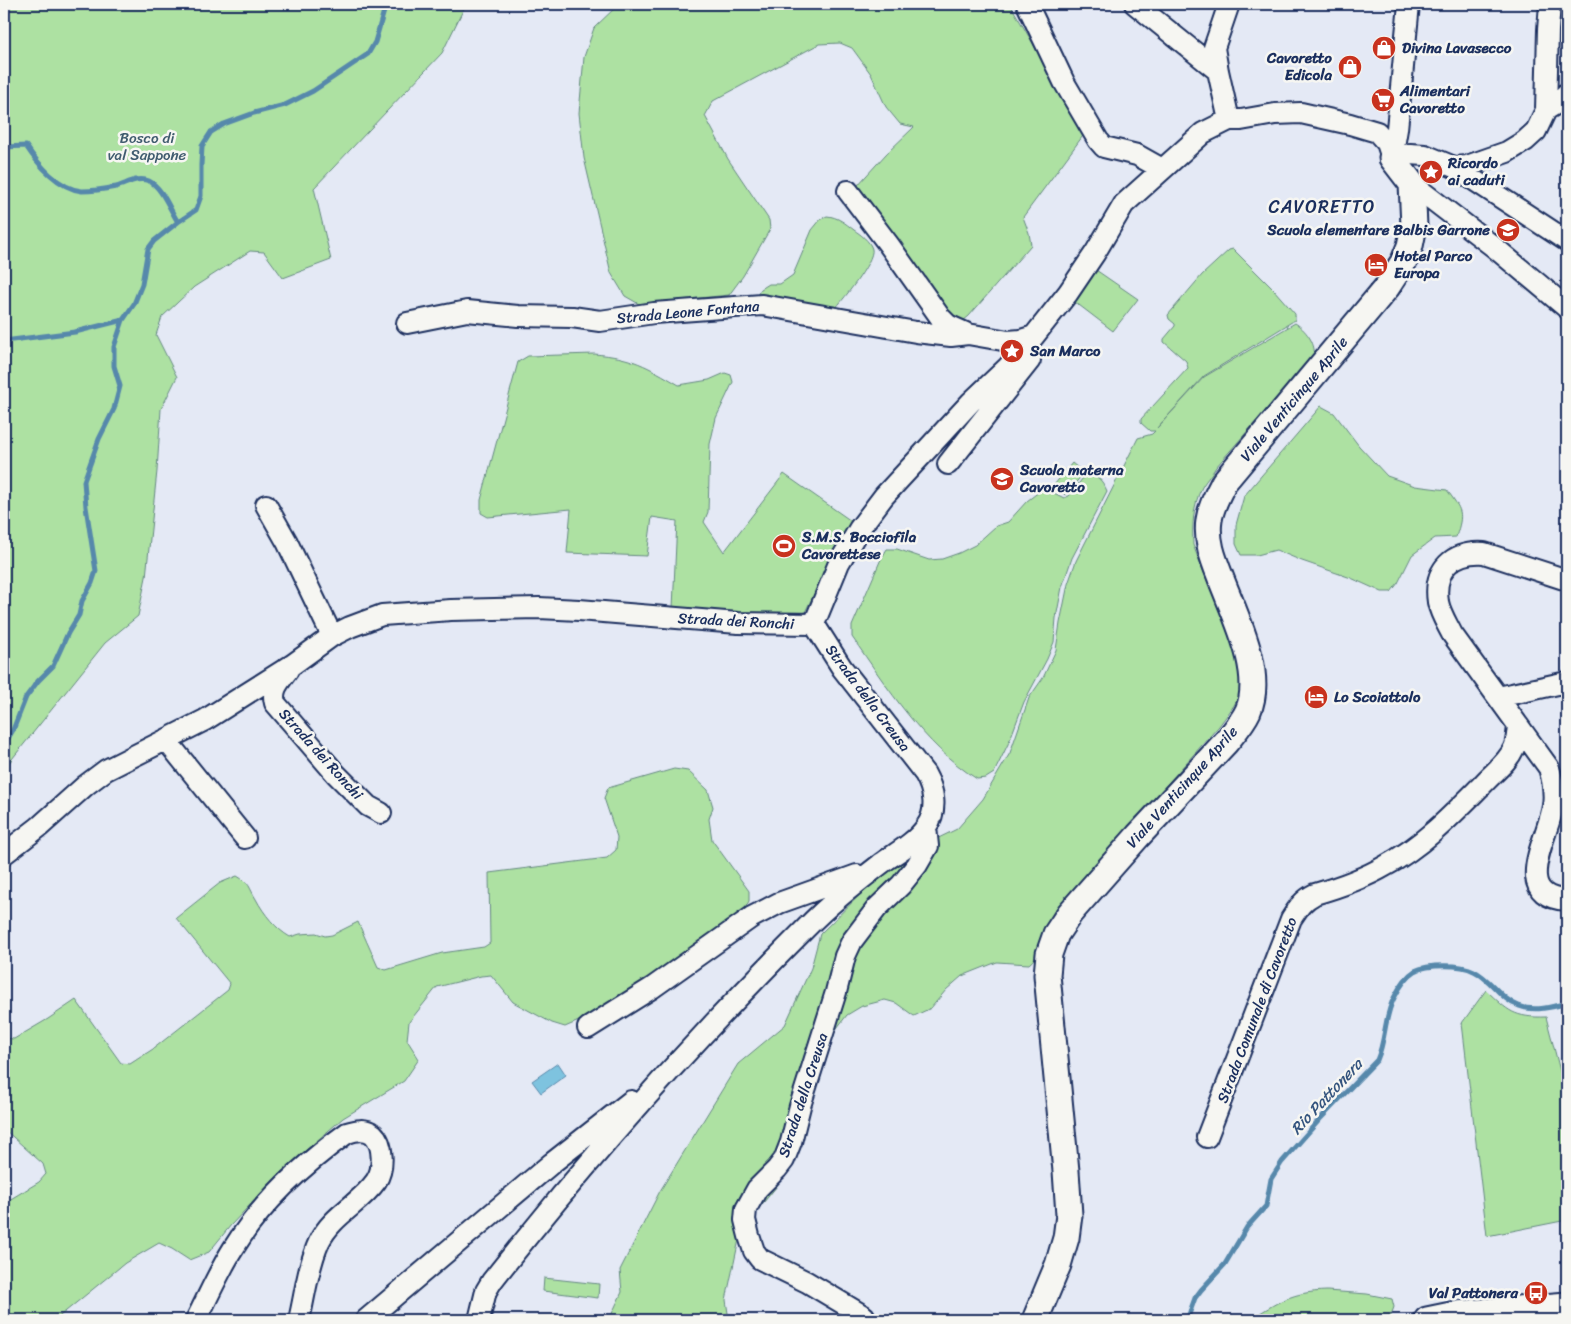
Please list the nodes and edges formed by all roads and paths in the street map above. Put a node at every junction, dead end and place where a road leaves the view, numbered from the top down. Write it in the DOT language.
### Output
graph roads {
  1 [pos="1028,4"];
  2 [pos="1135,4"];
  3 [pos="1229,4"];
  4 [pos="1409,4"];
  5 [pos="1550,4"];
  6 [pos="1218,71"];
  7 [pos="1567,93"];
  8 [pos="1546,110"];
  9 [pos="1229,120"];
  10 [pos="1392,158"];
  11 [pos="1454,167"];
  12 [pos="1162,169"];
  13 [pos="1412,184"];
  14 [pos="848,191"];
  15 [pos="1567,241"];
  16 [pos="1068,293"];
  17 [pos="1567,308"];
  18 [pos="407,324"];
  19 [pos="968,334"];
  20 [pos="1034,336"];
  21 [pos="948,464"];
  22 [pos="266,505"];
  23 [pos="1567,580"];
  24 [pos="814,624"];
  25 [pos="332,636"];
  26 [pos="292,665"];
  27 [pos="1567,682"];
  28 [pos="1498,697"];
  29 [pos="1518,726"];
  30 [pos="166,740"];
  31 [pos="381,812"];
  32 [pos="926,827"];
  33 [pos="245,838"];
  34 [pos="4,854"];
  35 [pos="877,867"];
  36 [pos="1567,900"];
  37 [pos="588,1028"];
  38 [pos="654,1088"];
  39 [pos="1207,1137"];
  40 [pos="1567,1305"];
  41 [pos="864,1316"];
  42 [pos="196,1320"];
  43 [pos="299,1320"];
  44 [pos="366,1320"];
  45 [pos="479,1320"];
  46 [pos="1035,1320"];
  47 [pos="1430,1320"];
  1 -- 12 [label="street"];
  2 -- 6 [label="street"];
  3 -- 6 [label="street"];
  4 -- 10 [label="street"];
  5 -- 8 [label="street"];
  6 -- 9 [label="street"];
  7 -- 8 [label="street"];
  8 -- 11 [label="street"];
  9 -- 10 [label="street, Strada dei Ronchi"];
  9 -- 12 [label="street, Strada dei Ronchi"];
  10 -- 11 [label="street"];
  10 -- 13 [label="street"];
  11 -- 15 [label="street"];
  12 -- 16 [label="street, Strada dei Ronchi"];
  13 -- 17 [label="street"];
  13 -- 46 [label="street, Viale Venticinque Aprile"];
  14 -- 19 [label="street, Strada Leone Fontana"];
  16 -- 20 [label="street, Strada dei Ronchi"];
  16 -- 21 [label="street, Strada dei Ronchi"];
  18 -- 19 [label="street, Strada Leone Fontana"];
  19 -- 20 [label="street, Strada Leone Fontana"];
  20 -- 24 [label="street, Strada dei Ronchi"];
  22 -- 25 [label="street"];
  23 -- 28 [label="street"];
  24 -- 25 [label="street, Strada dei Ronchi"];
  24 -- 32 [label="street, Strada della Creusa"];
  25 -- 26 [label="street, Strada dei Ronchi"];
  26 -- 30 [label="street, Strada dei Ronchi"];
  26 -- 31 [label="street, Strada dei Ronchi"];
  27 -- 28 [label="street"];
  28 -- 29 [label="street"];
  29 -- 36 [label="street"];
  29 -- 39 [label="street, Strada Comunale di Cavoretto"];
  30 -- 33 [label="street"];
  30 -- 34 [label="street, Strada dei Ronchi"];
  32 -- 35 [label="street, Strada della Creusa"];
  32 -- 41 [label="street, Strada della Creusa"];
  35 -- 37 [label="street, Strada della Creusa"];
  35 -- 38 [label="street, Strada della Creusa"];
  38 -- 44 [label="street, Strada della Creusa"];
  38 -- 45 [label="street, Strada della Creusa"];
  40 -- 47 [label="street"];
  42 -- 43 [label="street"];
}
